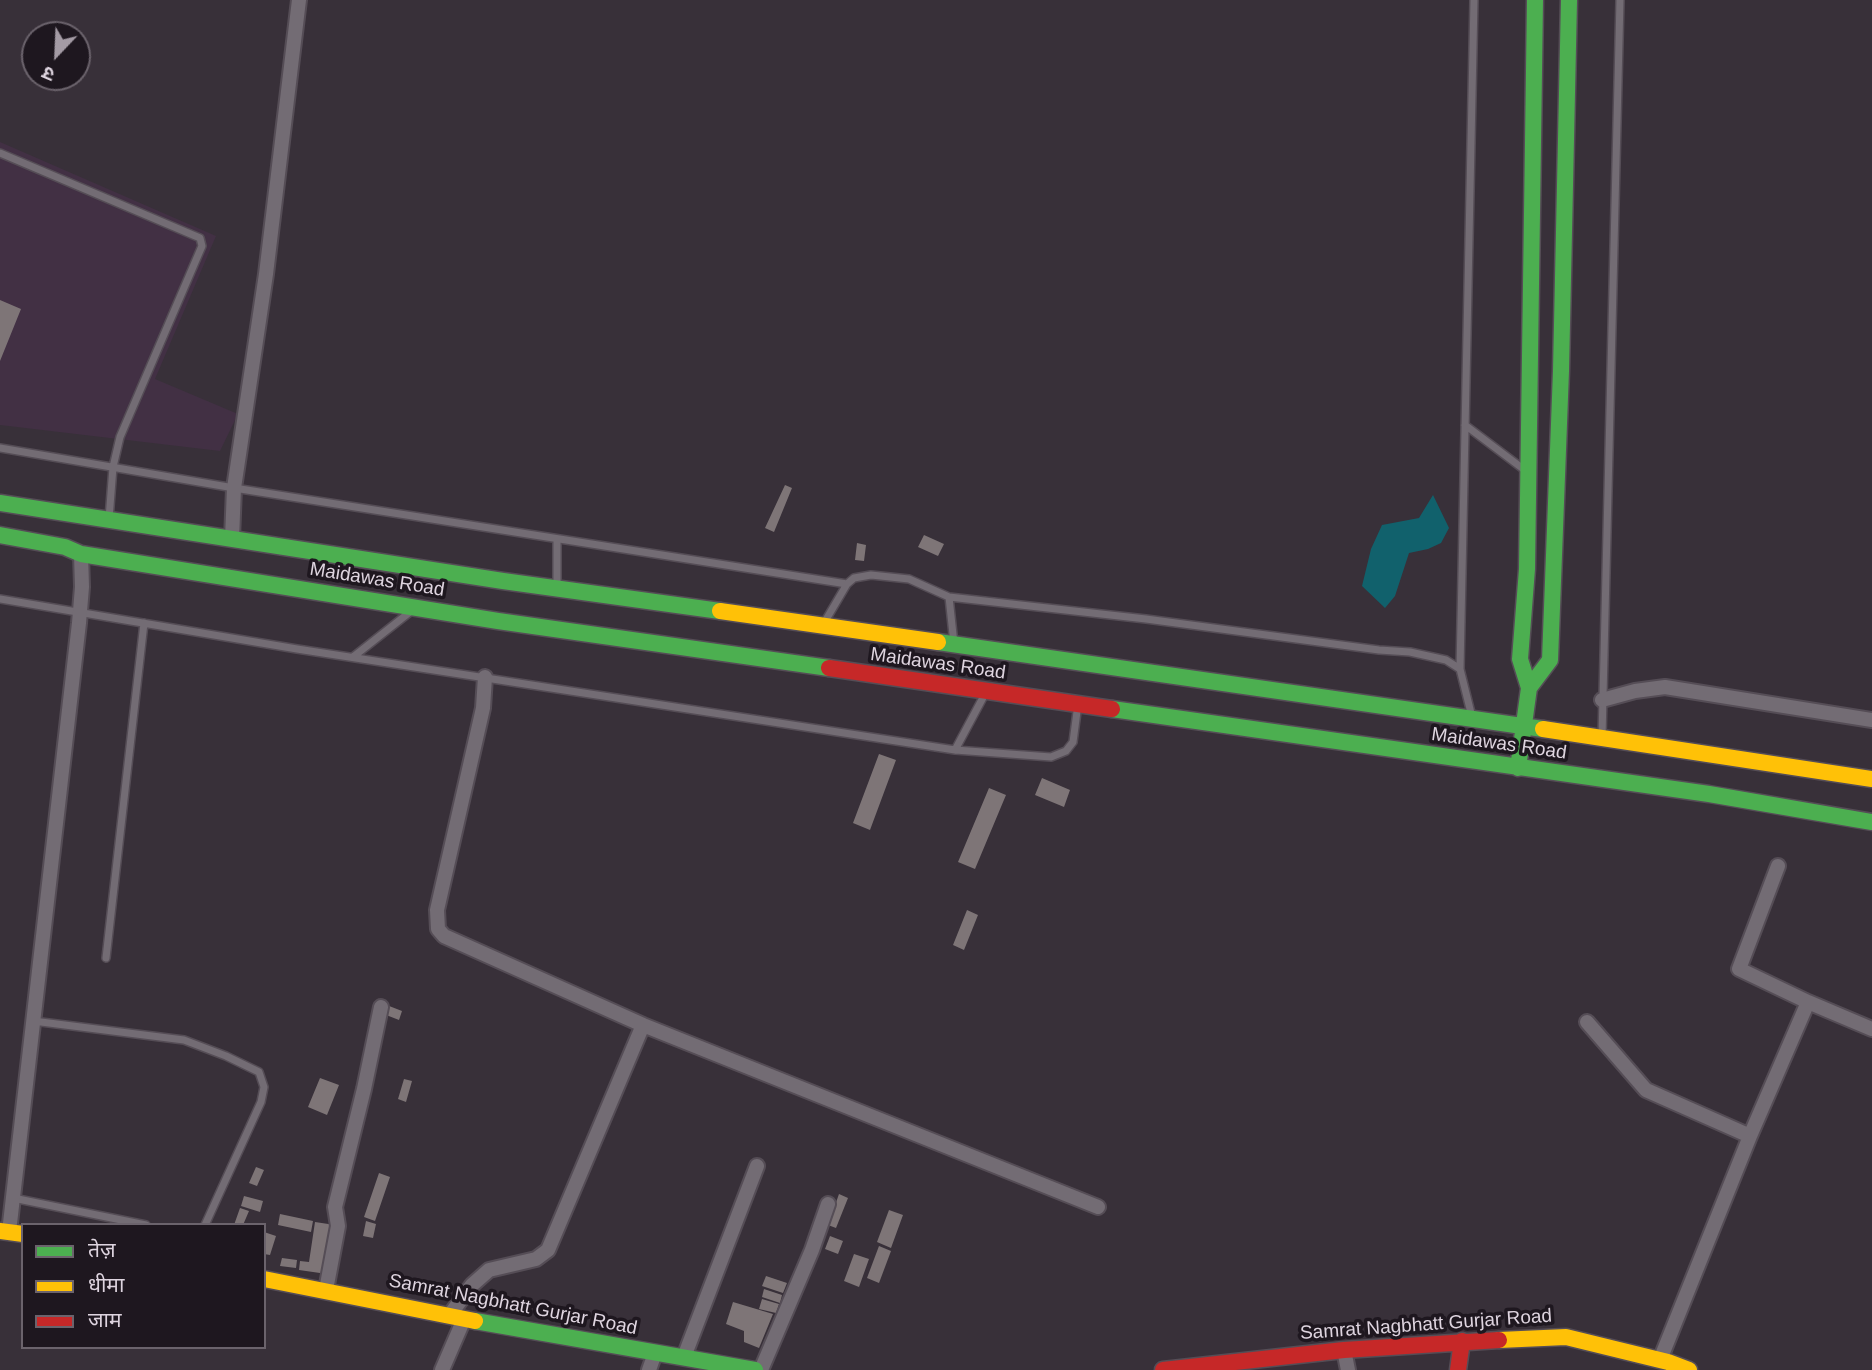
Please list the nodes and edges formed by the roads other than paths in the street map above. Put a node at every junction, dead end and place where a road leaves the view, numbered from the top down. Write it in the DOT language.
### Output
graph roads {
  1 [pos="299,0"];
  2 [pos="1474,0"];
  3 [pos="1535,0"];
  4 [pos="1569,0"];
  5 [pos="1620,0"];
  6 [pos="0,153"];
  7 [pos="1465,425"];
  8 [pos="0,448"];
  9 [pos="113,467"];
  10 [pos="1529,474"];
  11 [pos="234,488"];
  12 [pos="0,503"];
  13 [pos="109,520"];
  14 [pos="0,536"];
  15 [pos="232,539"];
  16 [pos="557,539"];
  17 [pos="81,554"];
  18 [pos="846,584"];
  19 [pos="557,589"];
  20 [pos="949,597"];
  21 [pos="0,599"];
  22 [pos="415,607"];
  23 [pos="79,613"];
  24 [pos="144,623"];
  25 [pos="822,626"];
  26 [pos="954,644"];
  27 [pos="353,657"];
  28 [pos="1461,669"];
  29 [pos="485,677"];
  30 [pos="1529,688"];
  31 [pos="986,692"];
  32 [pos="1602,700"];
  33 [pos="1078,703"];
  34 [pos="1472,718"];
  35 [pos="1872,720"];
  36 [pos="1522,725"];
  37 [pos="1602,737"];
  38 [pos="956,750"];
  39 [pos="1518,768"];
  40 [pos="1872,779"];
  41 [pos="1872,822"];
  42 [pos="1778,866"];
  43 [pos="106,958"];
  44 [pos="1808,1002"];
  45 [pos="381,1007"];
  46 [pos="33,1021"];
  47 [pos="1587,1022"];
  48 [pos="643,1025"];
  49 [pos="1872,1029"];
  50 [pos="1751,1136"];
  51 [pos="757,1166"];
  52 [pos="13,1198"];
  53 [pos="828,1204"];
  54 [pos="1098,1207"];
  55 [pos="136,1223"];
  56 [pos="206,1223"];
  57 [pos="10,1232"];
  58 [pos="266,1279"];
  59 [pos="326,1290"];
  60 [pos="456,1317"];
  61 [pos="1462,1341"];
  62 [pos="1343,1350"];
  63 [pos="655,1353"];
  64 [pos="684,1357"];
  65 [pos="1660,1360"];
  66 [pos="442,1370"];
  67 [pos="649,1370"];
  68 [pos="755,1370"];
  69 [pos="761,1370"];
  70 [pos="1163,1370"];
  71 [pos="1348,1370"];
  72 [pos="1458,1370"];
  73 [pos="1689,1370"];
  1 -- 11 [label="street"];
  2 -- 7 [label="lane"];
  3 -- 10 [label="street"];
  4 -- 30 [label="street"];
  5 -- 32 [label="lane"];
  6 -- 9 [label="lane"];
  7 -- 10 [label="lane"];
  7 -- 28 [label="lane"];
  8 -- 9 [label="lane"];
  9 -- 11 [label="lane"];
  9 -- 13 [label="lane"];
  10 -- 30 [label="street"];
  11 -- 15 [label="street"];
  11 -- 16 [label="lane"];
  12 -- 13 [label="street, Maidawas Road"];
  13 -- 15 [label="street, Maidawas Road"];
  14 -- 17 [label="street, Maidawas Road"];
  15 -- 19 [label="street, Maidawas Road"];
  16 -- 18 [label="lane"];
  16 -- 19 [label="lane"];
  17 -- 22 [label="street, Maidawas Road"];
  17 -- 23 [label="street"];
  18 -- 20 [label="lane"];
  18 -- 25 [label="lane"];
  19 -- 25 [label="street, Maidawas Road"];
  20 -- 26 [label="lane"];
  20 -- 28 [label="lane"];
  21 -- 23 [label="lane"];
  22 -- 27 [label="lane"];
  22 -- 31 [label="street, Maidawas Road"];
  23 -- 24 [label="lane"];
  23 -- 46 [label="street"];
  24 -- 27 [label="lane"];
  24 -- 43 [label="lane"];
  25 -- 26 [label="street, Maidawas Road"];
  26 -- 34 [label="street, Maidawas Road"];
  27 -- 29 [label="lane"];
  28 -- 34 [label="lane"];
  29 -- 38 [label="lane"];
  29 -- 48 [label="street"];
  30 -- 36 [label="street"];
  31 -- 33 [label="street, Maidawas Road"];
  31 -- 38 [label="lane"];
  32 -- 35 [label="street"];
  32 -- 37 [label="lane"];
  33 -- 38 [label="lane"];
  33 -- 39 [label="street, Maidawas Road"];
  34 -- 36 [label="street, Maidawas Road"];
  36 -- 37 [label="street, Maidawas Road"];
  36 -- 39 [label="street"];
  37 -- 40 [label="street, Maidawas Road"];
  39 -- 41 [label="street, Maidawas Road"];
  42 -- 44 [label="street"];
  44 -- 49 [label="street"];
  44 -- 50 [label="street"];
  45 -- 59 [label="street"];
  46 -- 52 [label="street"];
  46 -- 56 [label="lane"];
  47 -- 50 [label="street"];
  48 -- 54 [label="street"];
  48 -- 60 [label="street"];
  50 -- 65 [label="street"];
  51 -- 64 [label="street"];
  52 -- 55 [label="lane"];
  52 -- 57 [label="street"];
  53 -- 69 [label="street"];
  58 -- 59 [label="street, Samrat Nagbhatt Gurjar Road"];
  59 -- 60 [label="street, Samrat Nagbhatt Gurjar Road"];
  60 -- 63 [label="street, Samrat Nagbhatt Gurjar Road"];
  60 -- 66 [label="street"];
  61 -- 62 [label="street, Samrat Nagbhatt Gurjar Road"];
  61 -- 65 [label="street, Samrat Nagbhatt Gurjar Road"];
  61 -- 72 [label="street"];
  62 -- 70 [label="street, Samrat Nagbhatt Gurjar Road"];
  62 -- 71 [label="street"];
  63 -- 64 [label="street, Samrat Nagbhatt Gurjar Road"];
  63 -- 67 [label="street"];
  64 -- 68 [label="street, Samrat Nagbhatt Gurjar Road"];
  65 -- 73 [label="street, Samrat Nagbhatt Gurjar Road"];
}
